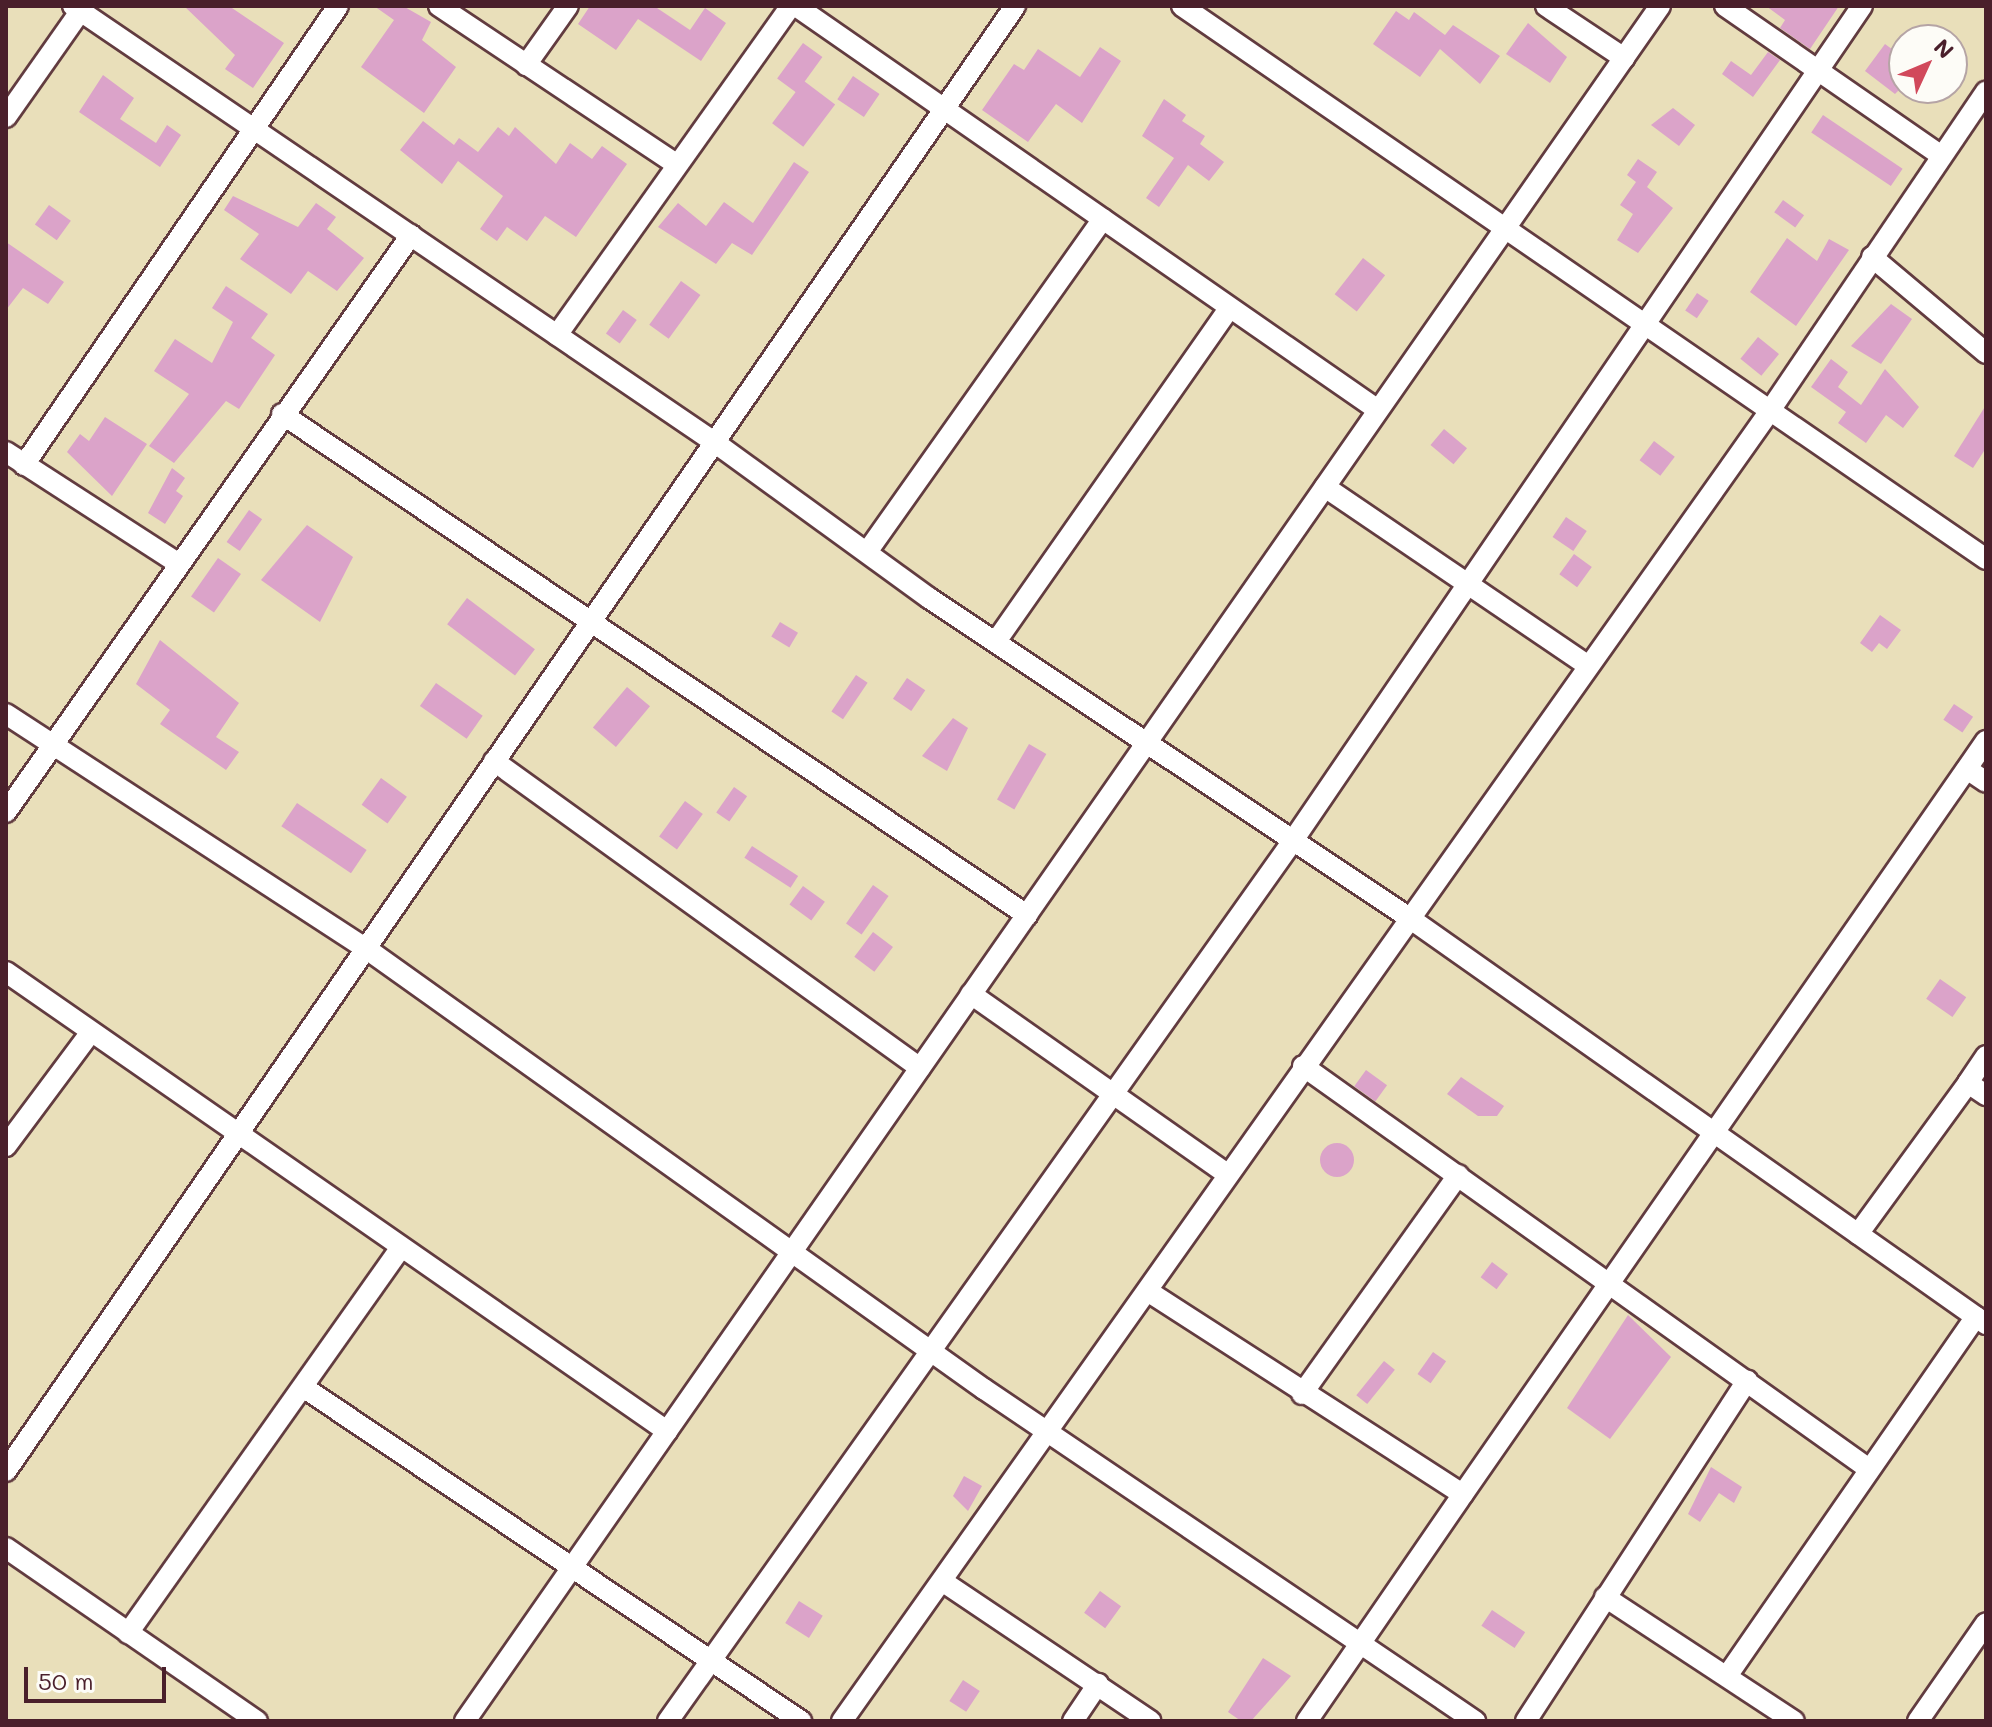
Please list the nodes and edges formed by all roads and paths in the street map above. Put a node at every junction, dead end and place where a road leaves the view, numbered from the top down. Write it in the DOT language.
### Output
graph roads {
  1 [pos="338,6"];
  2 [pos="439,6"];
  3 [pos="568,6"];
  4 [pos="793,6"];
  5 [pos="1015,6"];
  6 [pos="1182,6"];
  7 [pos="1546,6"];
  8 [pos="1660,6"];
  9 [pos="1725,6"];
  10 [pos="1862,6"];
  11 [pos="79,8"];
  12 [pos="1624,58"];
  13 [pos="526,65"];
  14 [pos="1817,71"];
  15 [pos="1986,91"];
  16 [pos="942,108"];
  17 [pos="6,117"];
  18 [pos="250,128"];
  19 [pos="1940,155"];
  20 [pos="677,165"];
  21 [pos="1103,219"];
  22 [pos="1506,230"];
  23 [pos="411,235"];
  24 [pos="1872,257"];
  25 [pos="1229,309"];
  26 [pos="1642,326"];
  27 [pos="557,335"];
  28 [pos="1986,353"];
  29 [pos="1378,410"];
  30 [pos="1769,412"];
  31 [pos="282,414"];
  32 [pos="710,439"];
  33 [pos="6,452"];
  34 [pos="24,465"];
  35 [pos="1325,487"];
  36 [pos="867,552"];
  37 [pos="1986,559"];
  38 [pos="176,562"];
  39 [pos="1469,582"];
  40 [pos="586,619"];
  41 [pos="997,640"];
  42 [pos="1587,665"];
  43 [pos="6,714"];
  44 [pos="1986,741"];
  45 [pos="1147,743"];
  46 [pos="52,745"];
  47 [pos="494,761"];
  48 [pos="1967,769"];
  49 [pos="1986,782"];
  50 [pos="6,812"];
  51 [pos="1294,839"];
  52 [pos="1027,915"];
  53 [pos="1408,917"];
  54 [pos="364,947"];
  55 [pos="6,972"];
  56 [pos="971,994"];
  57 [pos="91,1032"];
  58 [pos="1986,1056"];
  59 [pos="1303,1066"];
  60 [pos="920,1068"];
  61 [pos="1968,1083"];
  62 [pos="1986,1095"];
  63 [pos="1114,1096"];
  64 [pos="1709,1133"];
  65 [pos="239,1135"];
  66 [pos="6,1146"];
  67 [pos="1227,1174"];
  68 [pos="1458,1175"];
  69 [pos="1858,1234"];
  70 [pos="401,1248"];
  71 [pos="792,1252"];
  72 [pos="1612,1283"];
  73 [pos="1149,1292"];
  74 [pos="1981,1321"];
  75 [pos="933,1352"];
  76 [pos="1747,1381"];
  77 [pos="303,1387"];
  78 [pos="1302,1394"];
  79 [pos="667,1431"];
  80 [pos="1051,1433"];
  81 [pos="1869,1469"];
  82 [pos="6,1471"];
  83 [pos="1463,1494"];
  84 [pos="6,1548"];
  85 [pos="572,1567"];
  86 [pos="942,1581"];
  87 [pos="1605,1597"];
  88 [pos="1986,1623"];
  89 [pos="128,1633"];
  90 [pos="1360,1638"];
  91 [pos="710,1660"];
  92 [pos="1727,1676"];
  93 [pos="1098,1684"];
  94 [pos="257,1721"];
  95 [pos="465,1721"];
  96 [pos="668,1721"];
  97 [pos="801,1721"];
  98 [pos="842,1721"];
  99 [pos="1073,1721"];
  100 [pos="1150,1721"];
  101 [pos="1307,1721"];
  102 [pos="1475,1721"];
  103 [pos="1526,1721"];
  104 [pos="1794,1721"];
  105 [pos="1918,1721"];
  1 -- 18 [label="street"];
  2 -- 13 [label="street"];
  3 -- 13 [label="street"];
  4 -- 16 [label="street"];
  4 -- 20 [label="street"];
  5 -- 16 [label="street"];
  6 -- 22 [label="street"];
  7 -- 12 [label="street"];
  8 -- 12 [label="street"];
  9 -- 14 [label="street"];
  10 -- 14 [label="street"];
  11 -- 17 [label="street"];
  11 -- 18 [label="street"];
  12 -- 22 [label="street"];
  13 -- 20 [label="street"];
  14 -- 19 [label="street"];
  14 -- 26 [label="street"];
  15 -- 19 [label="street"];
  16 -- 21 [label="street"];
  16 -- 32 [label="street"];
  18 -- 23 [label="street"];
  18 -- 34 [label="street"];
  19 -- 24 [label="street"];
  20 -- 27 [label="street"];
  21 -- 25 [label="street"];
  21 -- 36 [label="street"];
  22 -- 26 [label="street"];
  22 -- 29 [label="street"];
  23 -- 27 [label="street"];
  23 -- 31 [label="street"];
  24 -- 28 [label="street"];
  24 -- 30 [label="street"];
  25 -- 29 [label="street"];
  25 -- 41 [label="street"];
  26 -- 30 [label="street"];
  26 -- 39 [label="street"];
  27 -- 32 [label="street"];
  29 -- 35 [label="street"];
  30 -- 37 [label="street"];
  30 -- 42 [label="street"];
  31 -- 38 [label="street"];
  31 -- 40 [label="street"];
  32 -- 36 [label="street"];
  32 -- 40 [label="street"];
  33 -- 34 [label="street"];
  34 -- 38 [label="street"];
  35 -- 39 [label="street"];
  35 -- 45 [label="street"];
  36 -- 41 [label="street"];
  38 -- 46 [label="street"];
  39 -- 42 [label="street"];
  39 -- 51 [label="street"];
  40 -- 47 [label="street"];
  40 -- 52 [label="street"];
  41 -- 45 [label="street"];
  42 -- 53 [label="street"];
  43 -- 46 [label="street"];
  44 -- 48 [label="street"];
  45 -- 51 [label="street"];
  45 -- 52 [label="street"];
  46 -- 50 [label="street"];
  46 -- 54 [label="street"];
  47 -- 54 [label="street"];
  47 -- 60 [label="street"];
  48 -- 49 [label="street"];
  48 -- 64 [label="street"];
  51 -- 53 [label="street"];
  51 -- 63 [label="street"];
  52 -- 56 [label="street"];
  53 -- 59 [label="street"];
  53 -- 64 [label="street"];
  54 -- 65 [label="street"];
  54 -- 71 [label="street"];
  55 -- 57 [label="street"];
  56 -- 60 [label="street"];
  56 -- 63 [label="street"];
  57 -- 65 [label="street"];
  57 -- 66 [label="street"];
  58 -- 61 [label="street"];
  59 -- 67 [label="street"];
  59 -- 68 [label="street"];
  60 -- 71 [label="street"];
  61 -- 62 [label="street"];
  61 -- 69 [label="street"];
  63 -- 67 [label="street"];
  63 -- 75 [label="street"];
  64 -- 69 [label="street"];
  64 -- 72 [label="street"];
  65 -- 70 [label="street"];
  65 -- 82 [label="street"];
  67 -- 73 [label="street"];
  68 -- 72 [label="street"];
  68 -- 78 [label="street"];
  69 -- 74 [label="street"];
  70 -- 77 [label="street"];
  70 -- 79 [label="street"];
  71 -- 75 [label="street"];
  71 -- 79 [label="street"];
  72 -- 76 [label="street"];
  72 -- 83 [label="street"];
  73 -- 78 [label="street"];
  73 -- 80 [label="street"];
  74 -- 81 [label="street"];
  75 -- 80 [label="street"];
  75 -- 91 [label="street"];
  76 -- 81 [label="street"];
  76 -- 87 [label="street"];
  77 -- 85 [label="street"];
  77 -- 89 [label="street"];
  78 -- 83 [label="street"];
  79 -- 85 [label="street"];
  80 -- 86 [label="street"];
  80 -- 90 [label="street"];
  81 -- 92 [label="street"];
  83 -- 90 [label="street"];
  84 -- 89 [label="street"];
  85 -- 91 [label="street"];
  85 -- 95 [label="street"];
  86 -- 93 [label="street"];
  86 -- 98 [label="street"];
  87 -- 92 [label="street"];
  87 -- 103 [label="street"];
  88 -- 105 [label="street"];
  89 -- 94 [label="street"];
  90 -- 101 [label="street"];
  90 -- 102 [label="street"];
  91 -- 96 [label="street"];
  91 -- 97 [label="street"];
  92 -- 104 [label="street"];
  93 -- 99 [label="street"];
  93 -- 100 [label="street"];
}
